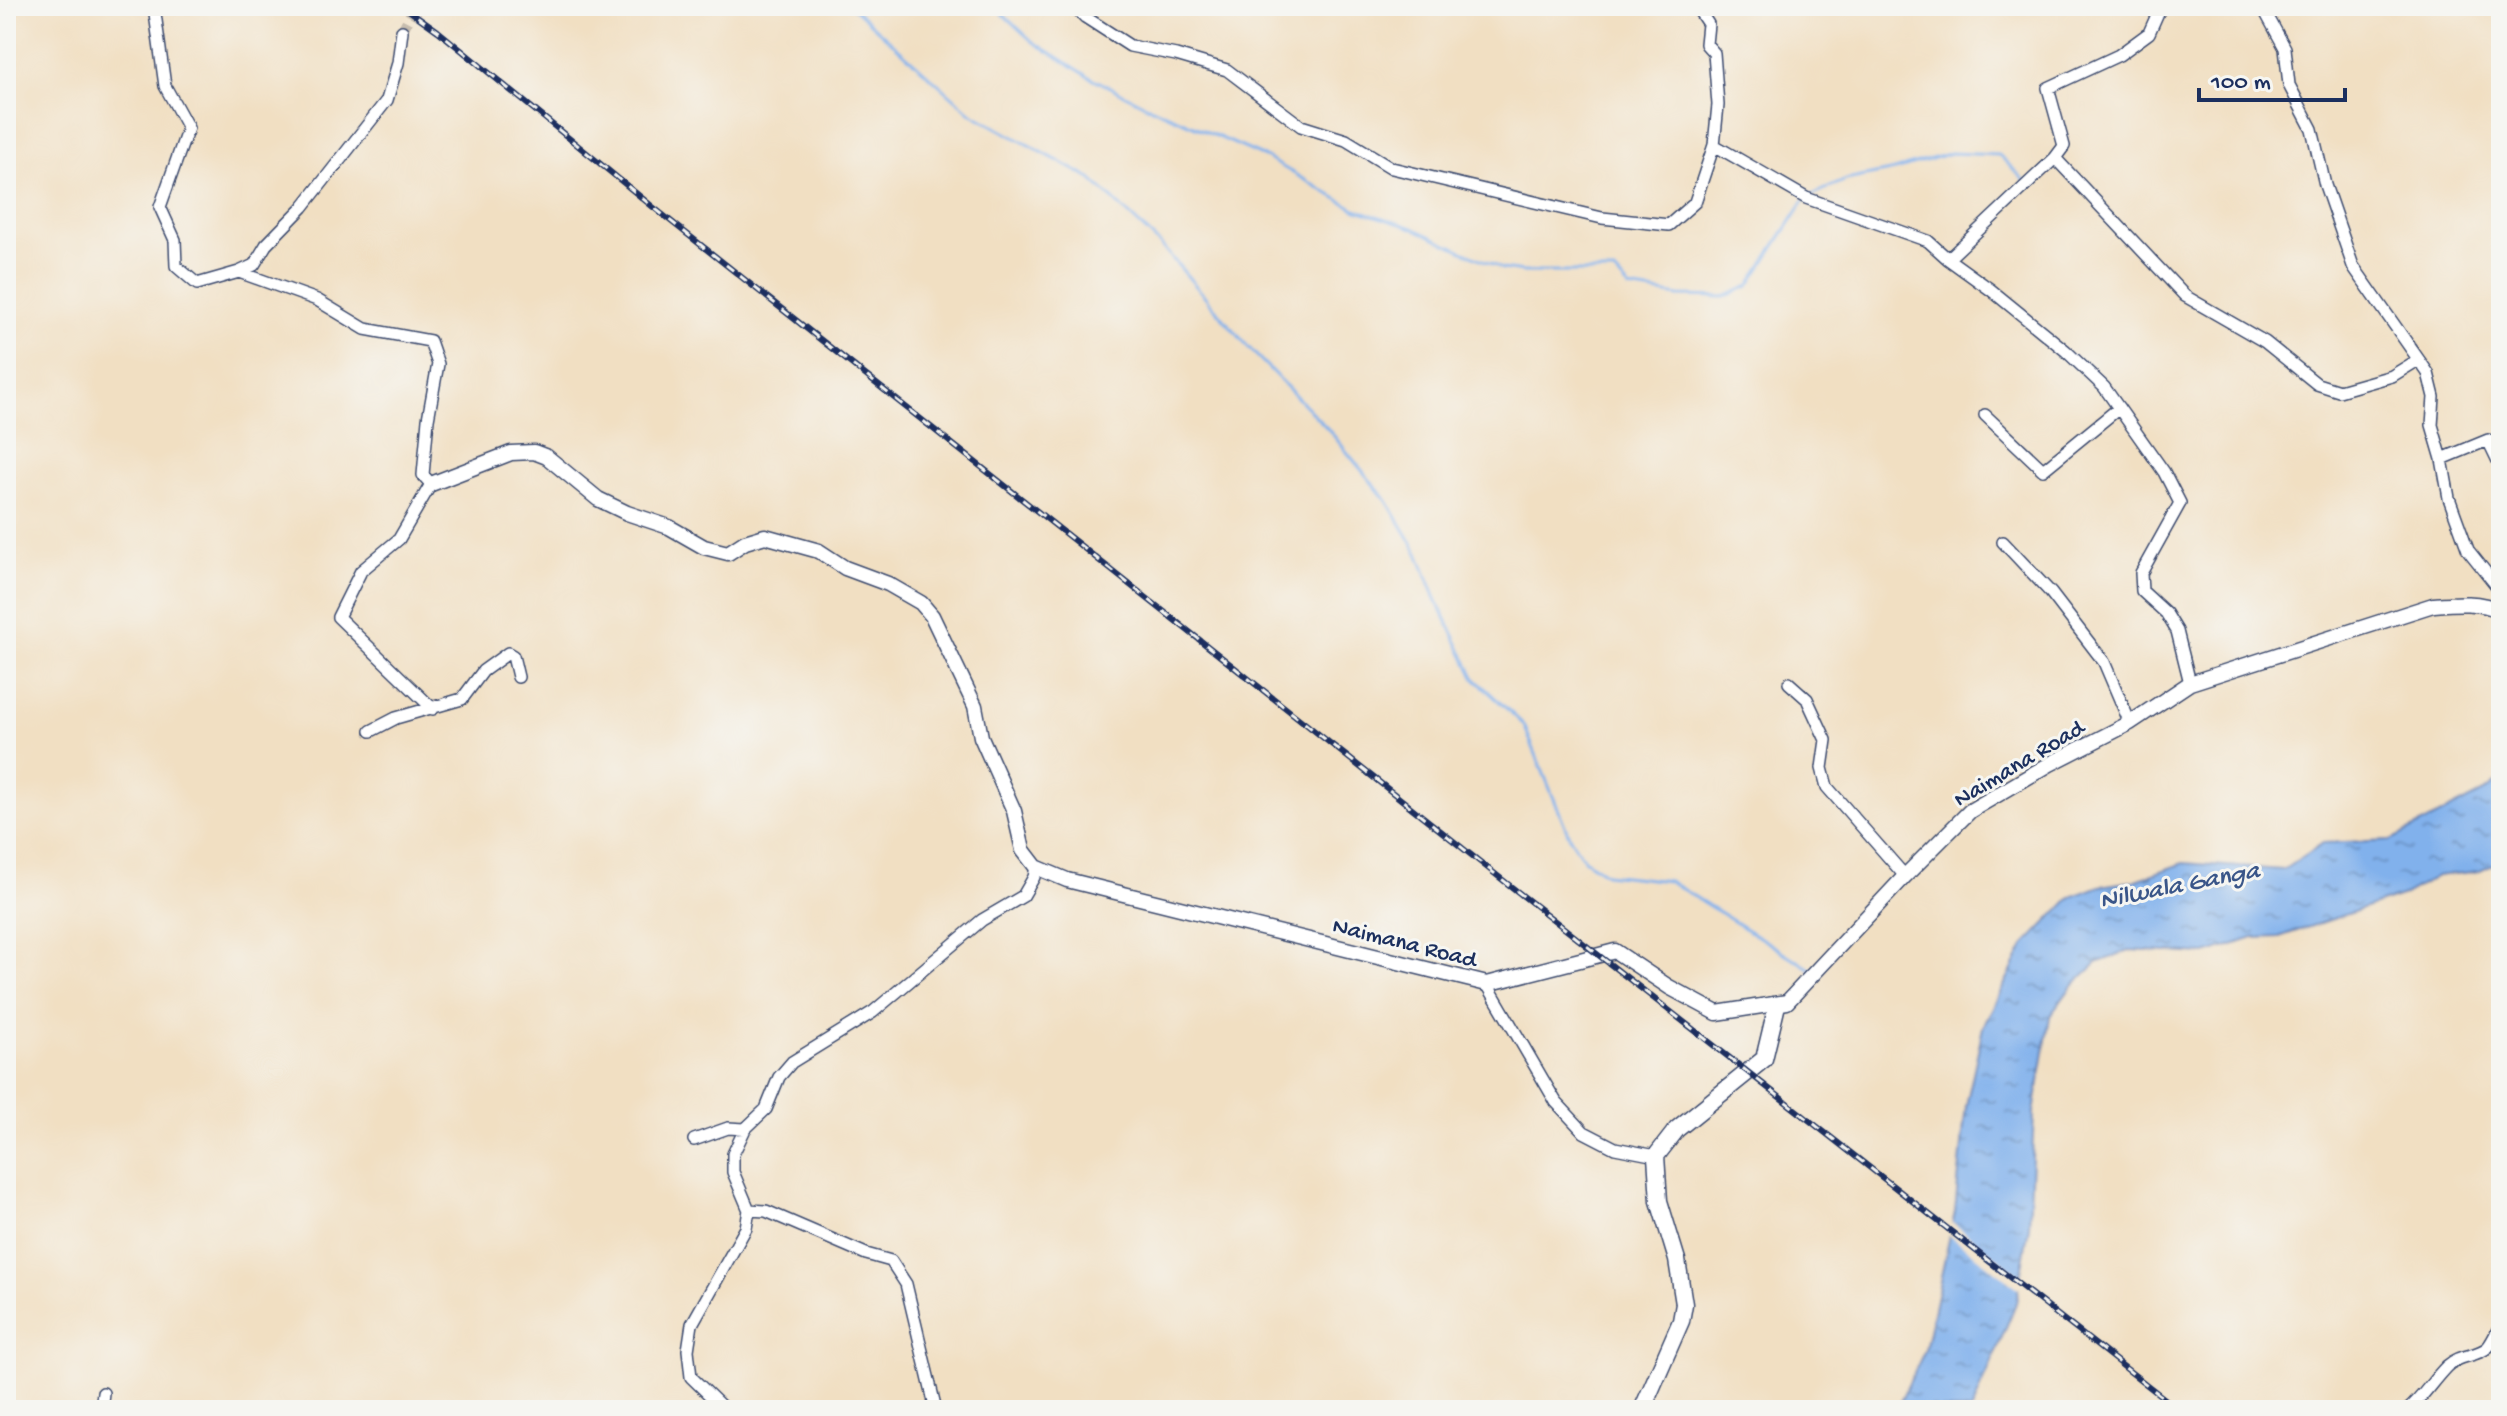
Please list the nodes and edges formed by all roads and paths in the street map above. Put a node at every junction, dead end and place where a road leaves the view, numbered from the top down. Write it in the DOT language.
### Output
graph roads {
  1 [pos="154,6"];
  2 [pos="1074,6"];
  3 [pos="1696,6"];
  4 [pos="2161,6"];
  5 [pos="2262,6"];
  6 [pos="402,31"];
  7 [pos="1714,145"];
  8 [pos="2055,158"];
  9 [pos="1948,259"];
  10 [pos="239,272"];
  11 [pos="2418,360"];
  12 [pos="2119,408"];
  13 [pos="1985,415"];
  14 [pos="2442,459"];
  15 [pos="2501,467"];
  16 [pos="431,484"];
  17 [pos="2003,542"];
  18 [pos="2501,595"];
  19 [pos="2501,611"];
  20 [pos="518,677"];
  21 [pos="1789,683"];
  22 [pos="2190,683"];
  23 [pos="433,709"];
  24 [pos="2130,723"];
  25 [pos="371,731"];
  26 [pos="1036,867"];
  27 [pos="1905,876"];
  28 [pos="1487,984"];
  29 [pos="1777,1005"];
  30 [pos="745,1129"];
  31 [pos="694,1140"];
  32 [pos="1656,1156"];
  33 [pos="749,1210"];
  34 [pos="2501,1324"];
  35 [pos="103,1393"];
  36 [pos="95,1410"];
  37 [pos="725,1410"];
  38 [pos="936,1410"];
  39 [pos="1642,1410"];
  40 [pos="2408,1410"];
  1 -- 10 [label="street"];
  2 -- 7 [label="street"];
  3 -- 7 [label="street"];
  4 -- 8 [label="street"];
  5 -- 11 [label="street"];
  6 -- 10 [label="street"];
  7 -- 9 [label="street"];
  8 -- 9 [label="street"];
  8 -- 11 [label="street"];
  9 -- 12 [label="street"];
  10 -- 16 [label="street"];
  11 -- 14 [label="street"];
  12 -- 13 [label="street"];
  12 -- 22 [label="street"];
  14 -- 15 [label="street"];
  14 -- 18 [label="street"];
  16 -- 23 [label="street"];
  16 -- 26 [label="street"];
  17 -- 24 [label="street"];
  19 -- 22 [label="street, Naimana Road"];
  20 -- 23 [label="street"];
  21 -- 27 [label="street"];
  22 -- 24 [label="street, Naimana Road"];
  23 -- 25 [label="street"];
  24 -- 27 [label="street, Naimana Road"];
  26 -- 28 [label="street, Naimana Road"];
  26 -- 30 [label="street"];
  27 -- 29 [label="street, Naimana Road"];
  28 -- 29 [label="street, Naimana Road"];
  28 -- 32 [label="street"];
  29 -- 32 [label="main road"];
  30 -- 31 [label="street"];
  30 -- 33 [label="street"];
  32 -- 39 [label="main road"];
  33 -- 37 [label="street"];
  33 -- 38 [label="street"];
  34 -- 40 [label="street"];
  35 -- 36 [label="street"];
}
